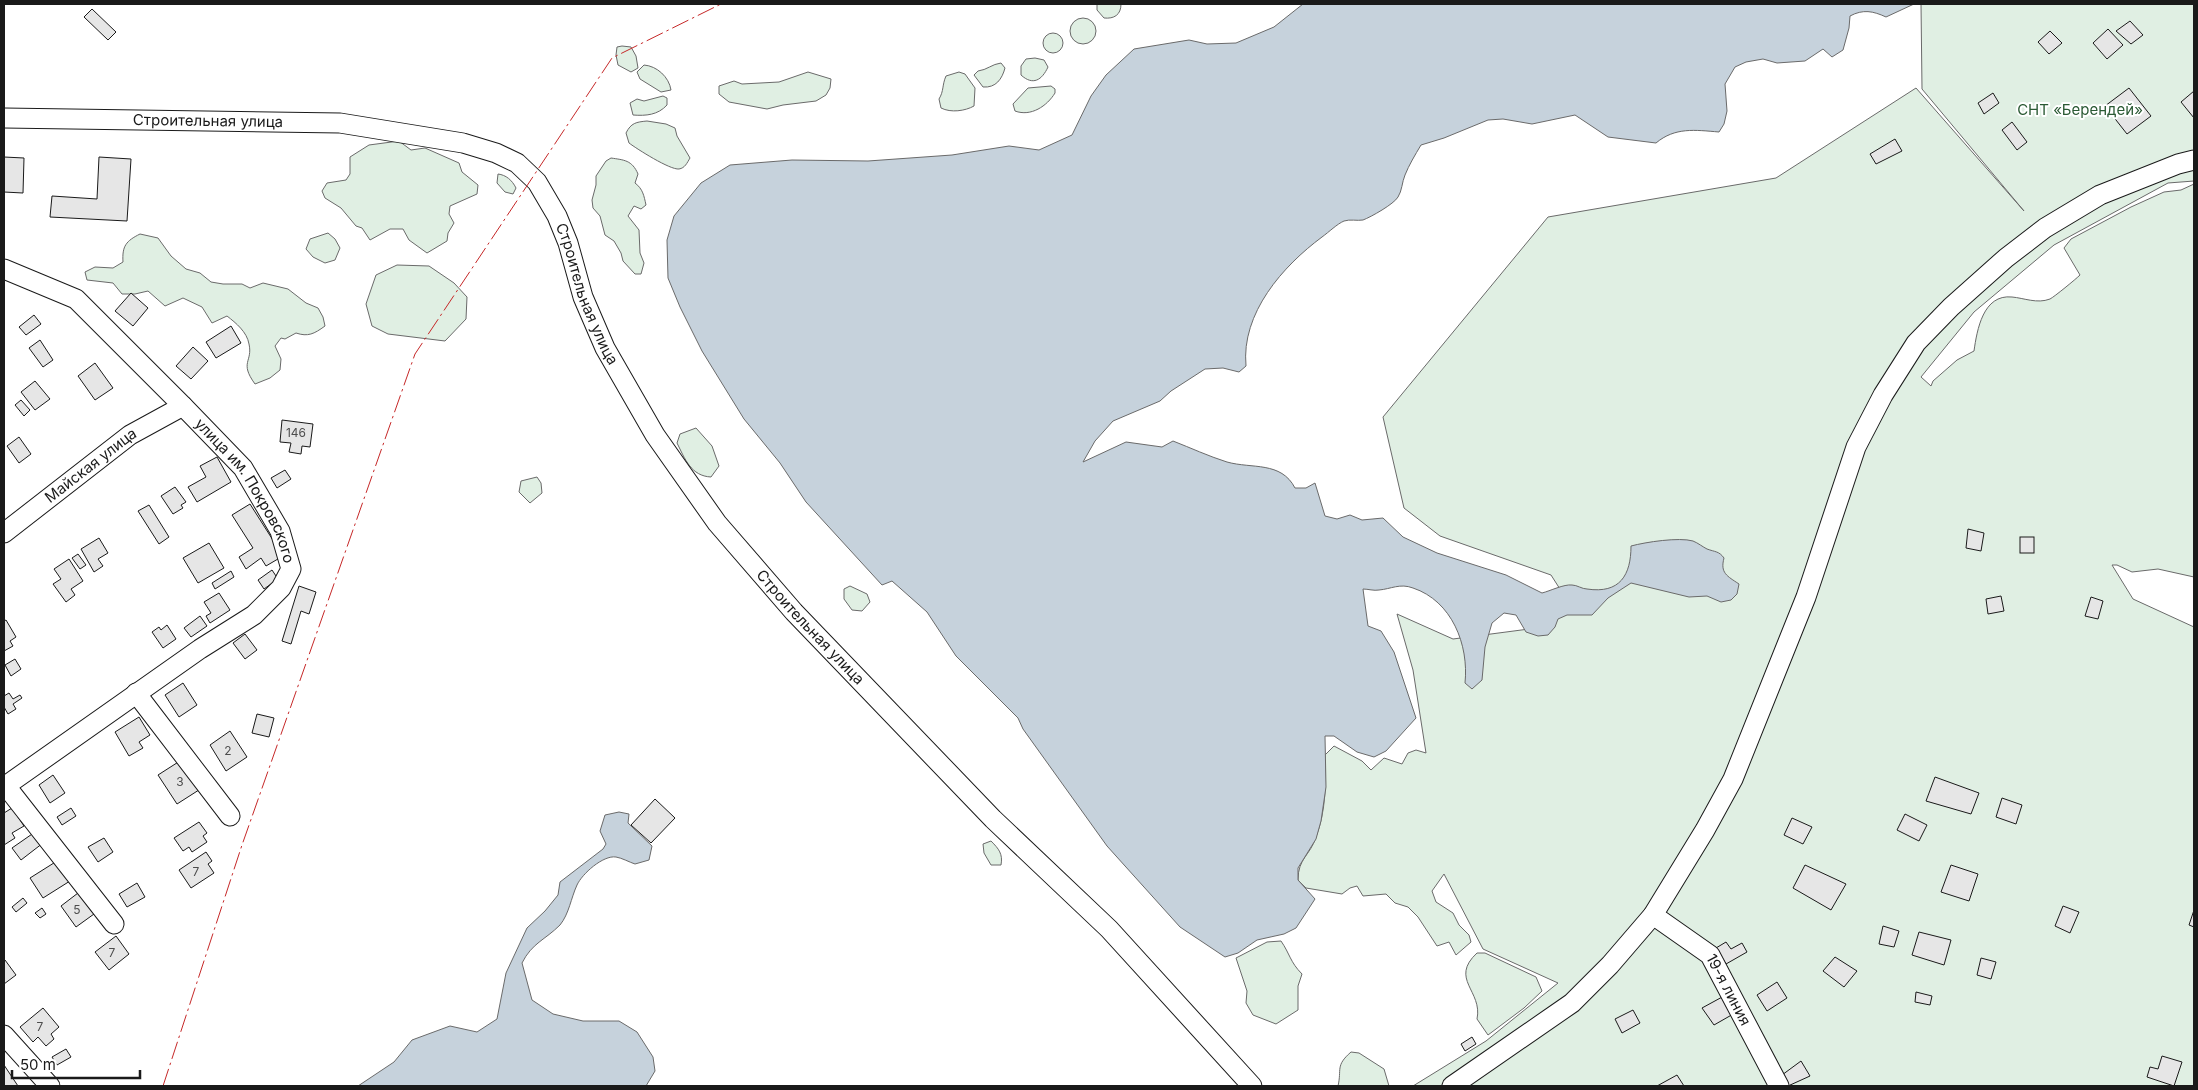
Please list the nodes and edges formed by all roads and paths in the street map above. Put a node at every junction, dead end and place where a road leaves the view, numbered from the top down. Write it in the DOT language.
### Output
graph roads {
  1 [pos="4,118"];
  2 [pos="2194,160"];
  3 [pos="4,269"];
  4 [pos="183,406"];
  5 [pos="4,533"];
  6 [pos="136,694"];
  7 [pos="5,787"];
  8 [pos="230,816"];
  9 [pos="1653,915"];
  10 [pos="114,924"];
  11 [pos="4,1035"];
  12 [pos="50,1086"];
  13 [pos="1252,1086"];
  14 [pos="1452,1086"];
  15 [pos="1779,1086"];
  1 -- 13 [label="street, Строительная улица"];
  2 -- 9 [label="street"];
  3 -- 4 [label="street, улица им. Покровского"];
  4 -- 5 [label="street, Майская улица"];
  4 -- 6 [label="street, улица им. Покровского"];
  6 -- 7 [label="street, улица им. Покровского"];
  6 -- 8 [label="street"];
  7 -- 10 [label="street"];
  9 -- 14 [label="street"];
  9 -- 15 [label="street, 19-я линия"];
  11 -- 12 [label="street"];
}
